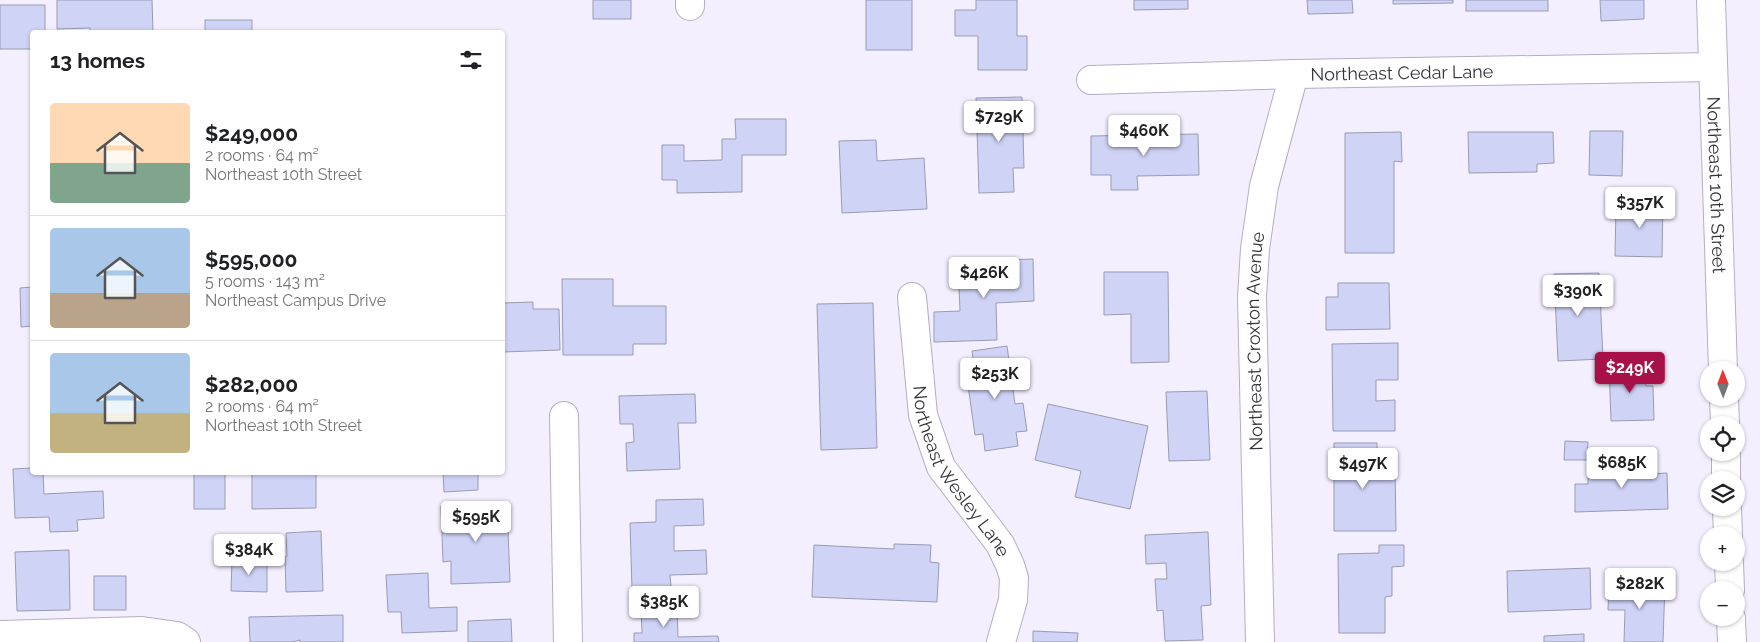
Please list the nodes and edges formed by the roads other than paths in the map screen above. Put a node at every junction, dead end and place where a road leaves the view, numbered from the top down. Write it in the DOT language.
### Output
graph roads {
  1 [pos="1711,0"];
  2 [pos="1713,67"];
  3 [pos="1294,74"];
  4 [pos="1091,80"];
  5 [pos="912,297"];
  6 [pos="1723,361"];
  7 [pos="564,416"];
  8 [pos="1731,626"];
  9 [pos="0,635"];
  10 [pos="186,642"];
  11 [pos="568,642"];
  12 [pos="1000,642"];
  13 [pos="1260,642"];
  14 [pos="1732,642"];
  1 -- 2 [label="street, Northeast 10th Street"];
  2 -- 3 [label="street, Northeast Cedar Lane"];
  2 -- 6 [label="street, Northeast 10th Street"];
  3 -- 4 [label="street, Northeast Cedar Lane"];
  3 -- 13 [label="street, Northeast Croxton Avenue"];
  5 -- 12 [label="street, Northeast Wesley Lane"];
  7 -- 11 [label="street"];
  8 -- 14 [label="street"];
  9 -- 10 [label="street"];
}
